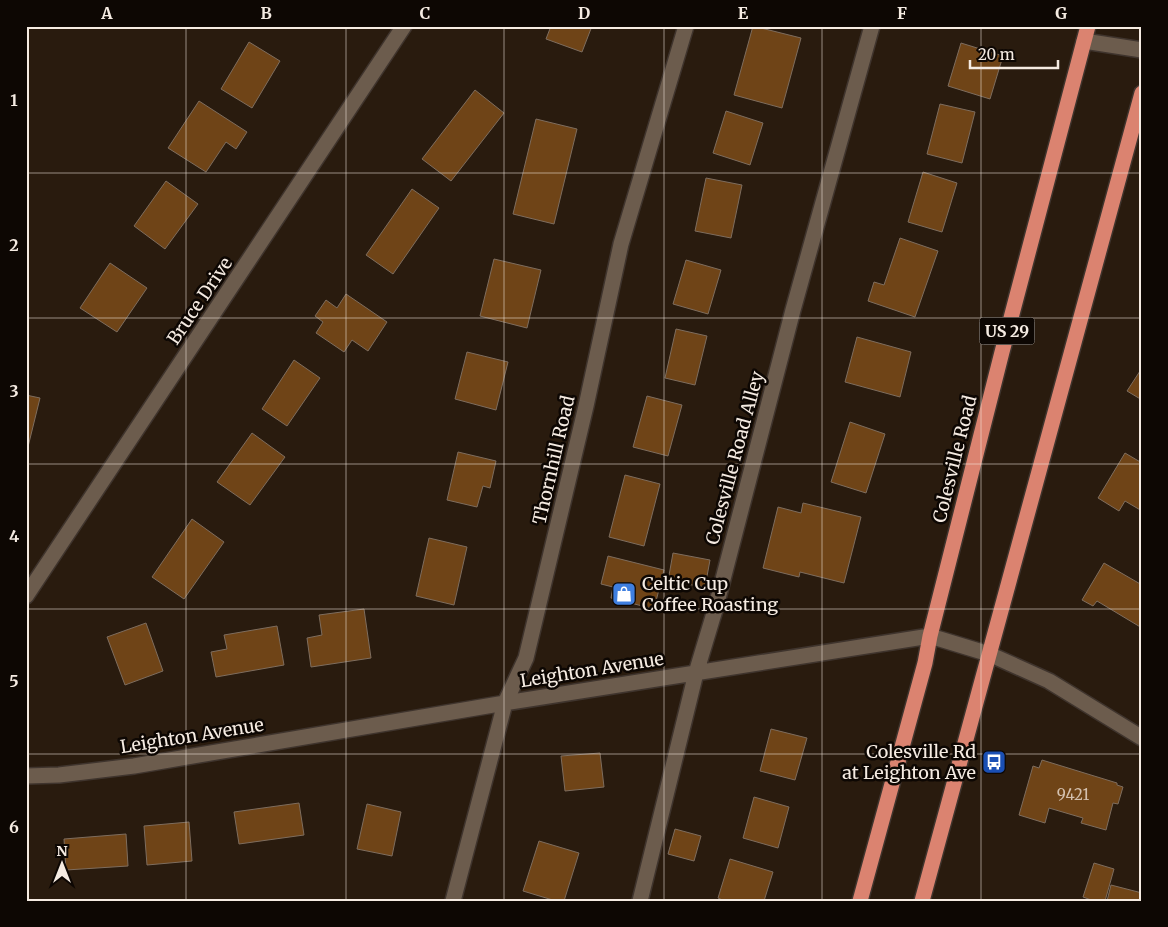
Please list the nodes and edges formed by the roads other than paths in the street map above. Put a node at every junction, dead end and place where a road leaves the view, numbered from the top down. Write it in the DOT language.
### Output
graph roads {
  1 [pos="404,26"];
  2 [pos="686,26"];
  3 [pos="872,26"];
  4 [pos="1086,34"];
  5 [pos="1142,50"];
  6 [pos="1142,93"];
  7 [pos="26,596"];
  8 [pos="930,636"];
  9 [pos="989,654"];
  10 [pos="696,673"];
  11 [pos="505,703"];
  12 [pos="1142,738"];
  13 [pos="26,776"];
  14 [pos="453,901"];
  15 [pos="640,901"];
  16 [pos="860,901"];
  17 [pos="922,901"];
  1 -- 7 [label="street, Bruce Drive"];
  2 -- 11 [label="street, Thornhill Road"];
  3 -- 10 [label="street, Colesville Road Alley"];
  4 -- 5 [label="street"];
  4 -- 8 [label="highway, Colesville Road / US 29"];
  6 -- 9 [label="highway"];
  8 -- 9 [label="street, Leighton Avenue"];
  8 -- 10 [label="street, Leighton Avenue"];
  8 -- 16 [label="highway, Colesville Road / US 29"];
  9 -- 12 [label="street, Leighton Avenue"];
  9 -- 17 [label="highway"];
  10 -- 11 [label="street, Leighton Avenue"];
  10 -- 15 [label="street, Colesville Road Alley"];
  11 -- 13 [label="street, Leighton Avenue"];
  11 -- 14 [label="street, Thornhill Road"];
}
